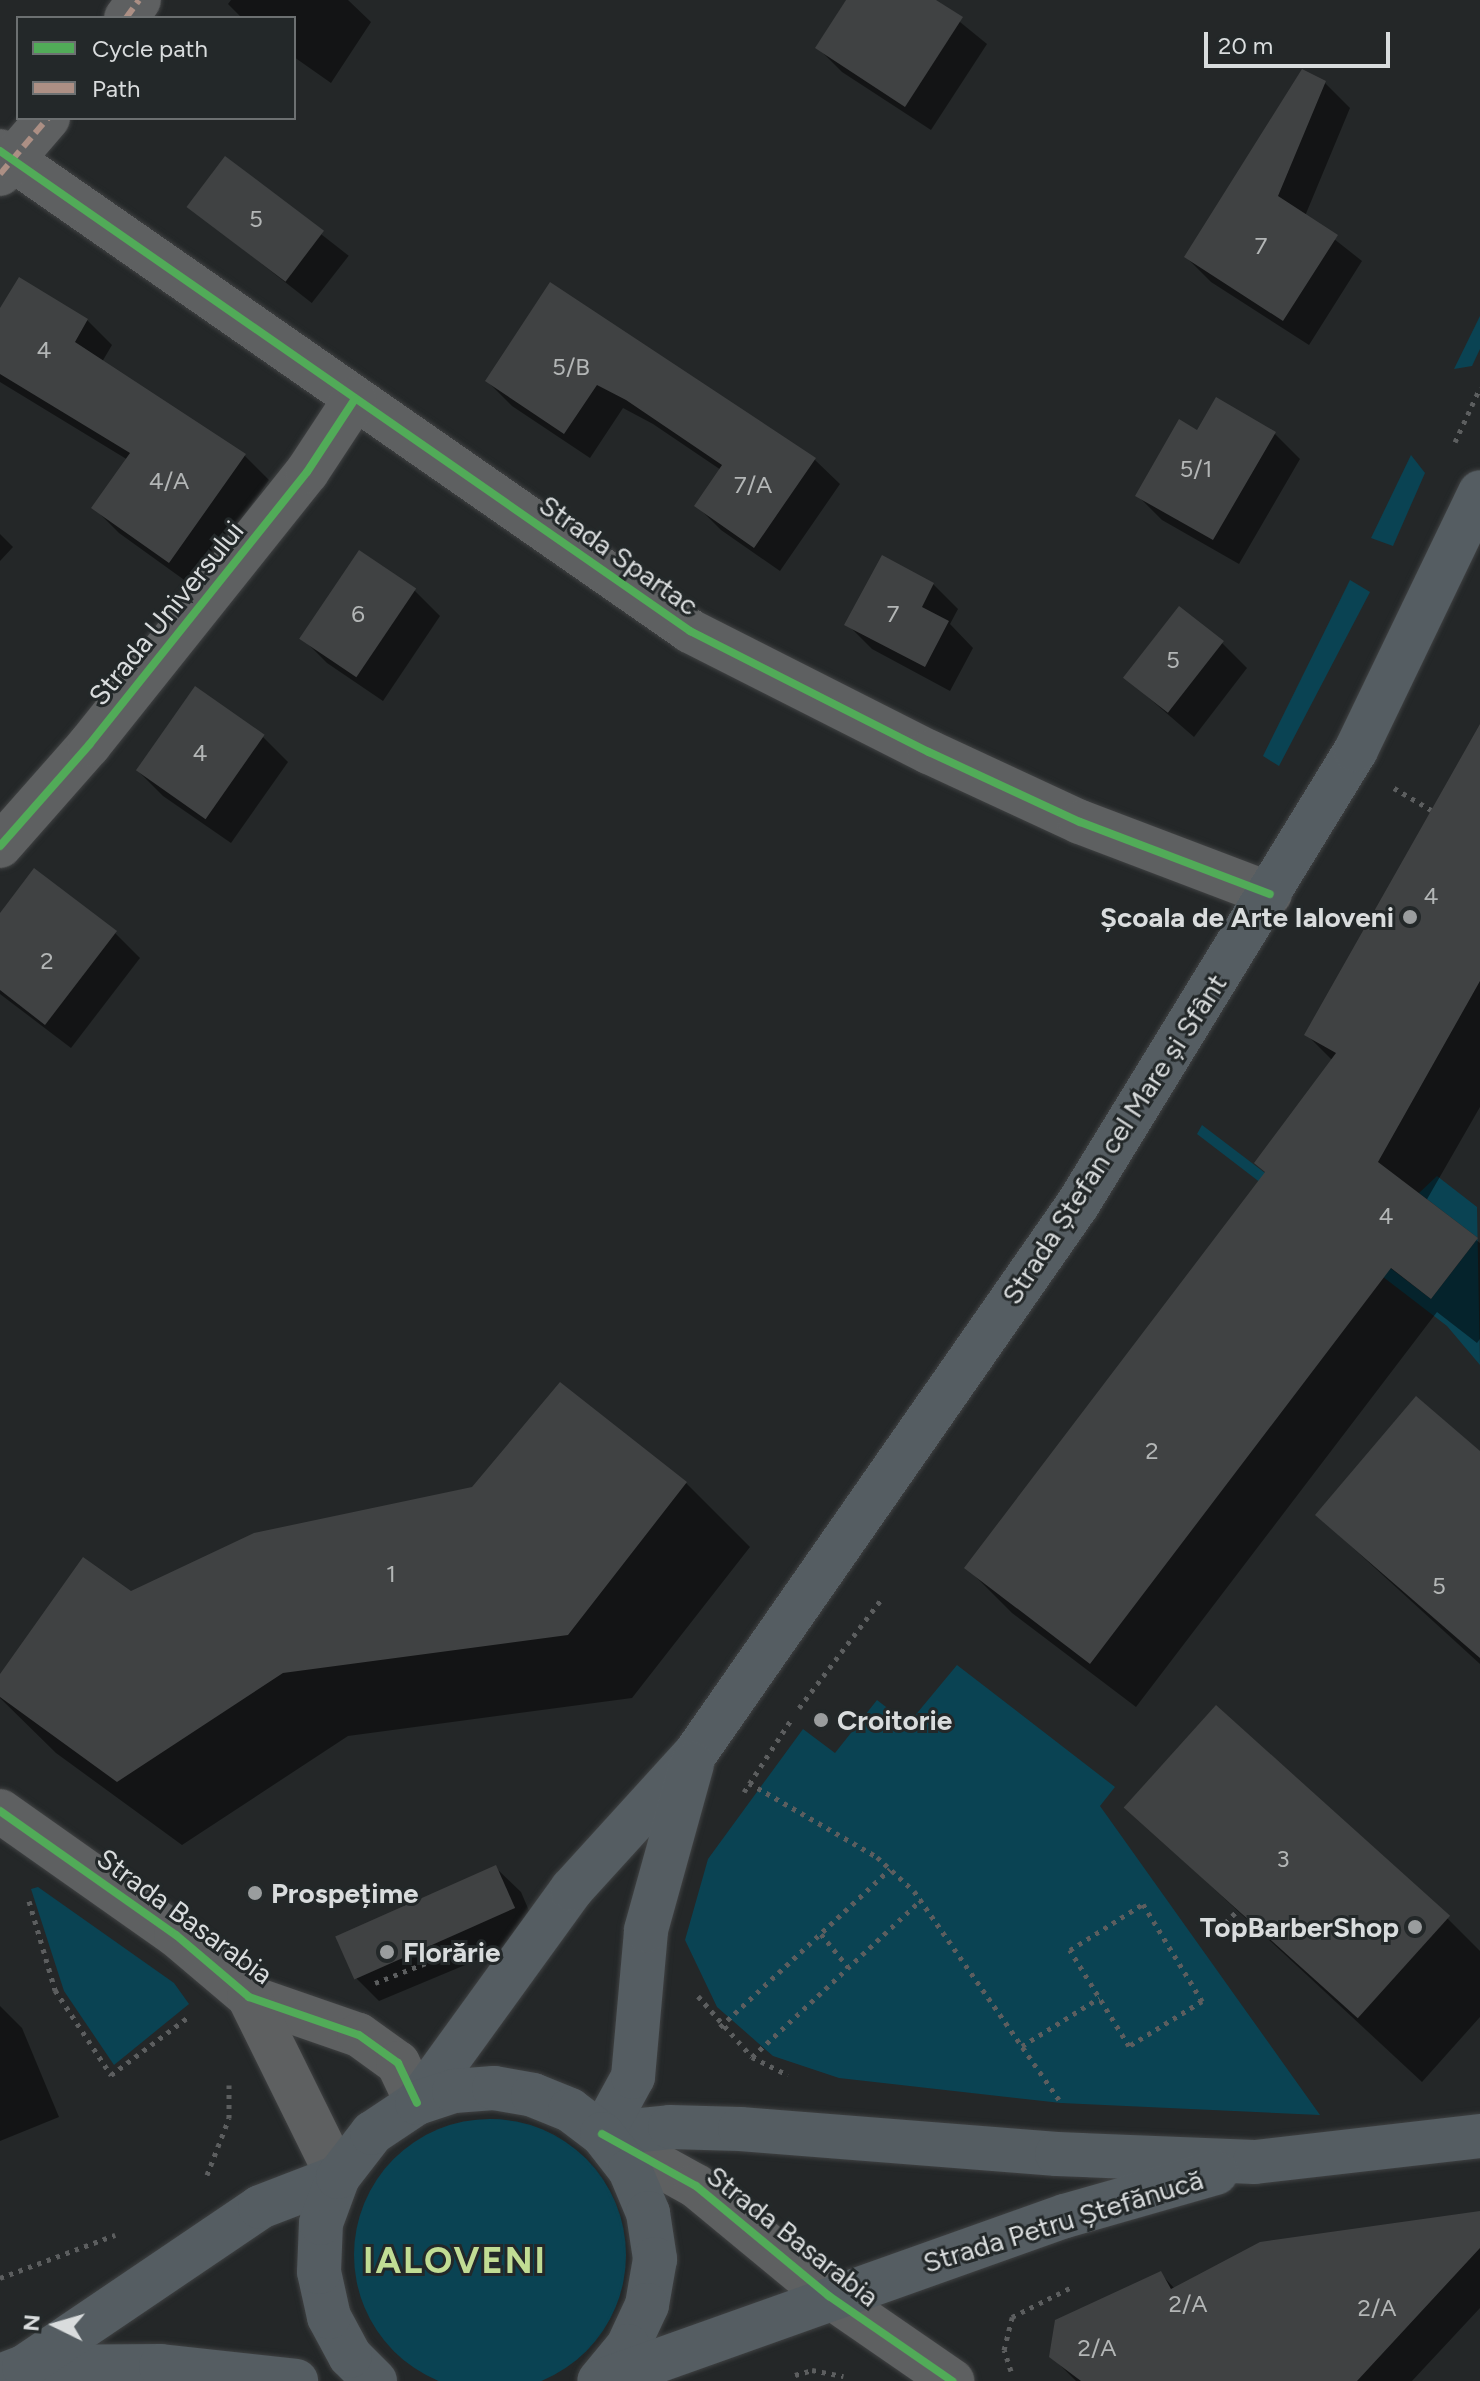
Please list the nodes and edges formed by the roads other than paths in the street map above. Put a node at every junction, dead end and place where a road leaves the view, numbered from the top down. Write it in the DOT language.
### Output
graph roads {
  1 [pos="46,120"];
  2 [pos="4,162"];
  3 [pos="355,399"];
  4 [pos="1480,492"];
  5 [pos="0,846"];
  6 [pos="1270,894"];
  7 [pos="695,1754"];
  8 [pos="0,1811"];
  9 [pos="249,1997"];
  10 [pos="417,2103"];
  11 [pos="602,2134"];
  12 [pos="1480,2136"];
  13 [pos="1255,2162"];
  14 [pos="338,2177"];
  15 [pos="319,2272"];
  16 [pos="829,2296"];
  17 [pos="12,2371"];
  18 [pos="296,2381"];
  19 [pos="303,2381"];
  20 [pos="375,2381"];
  21 [pos="600,2381"];
  22 [pos="952,2381"];
  1 -- 2 [label="street"];
  2 -- 3 [label="street, Strada Spartac"];
  3 -- 5 [label="street, Strada Universului"];
  3 -- 6 [label="street, Strada Spartac"];
  4 -- 6 [label="main road, Strada Ștefan cel Mare și Sfânt"];
  6 -- 7 [label="main road, Strada Ștefan cel Mare și Sfânt"];
  7 -- 10 [label="main road, Strada Ștefan cel Mare și Sfânt"];
  7 -- 11 [label="main road, Strada Ștefan cel Mare și Sfânt"];
  8 -- 9 [label="street, Strada Basarabia"];
  9 -- 10 [label="street, Strada Basarabia"];
  9 -- 14 [label="street, Strada Basarabia"];
  10 -- 11 [label="main road, Strada Basarabia"];
  10 -- 14 [label="main road, Strada Basarabia"];
  11 -- 13 [label="main road, Strada Petru Ștefănucă"];
  11 -- 16 [label="street, Strada Basarabia"];
  11 -- 21 [label="main road, Strada Basarabia"];
  12 -- 13 [label="main road, Strada Petru Ștefănucă"];
  13 -- 16 [label="main road, Strada Petru Ștefănucă"];
  14 -- 15 [label="main road, Strada Basarabia"];
  14 -- 17 [label="main road"];
  15 -- 19 [label="main road"];
  15 -- 20 [label="main road, Strada Basarabia"];
  16 -- 21 [label="main road, Strada Petru Ștefănucă"];
  16 -- 22 [label="street, Strada Basarabia"];
  17 -- 18 [label="main road"];
}
